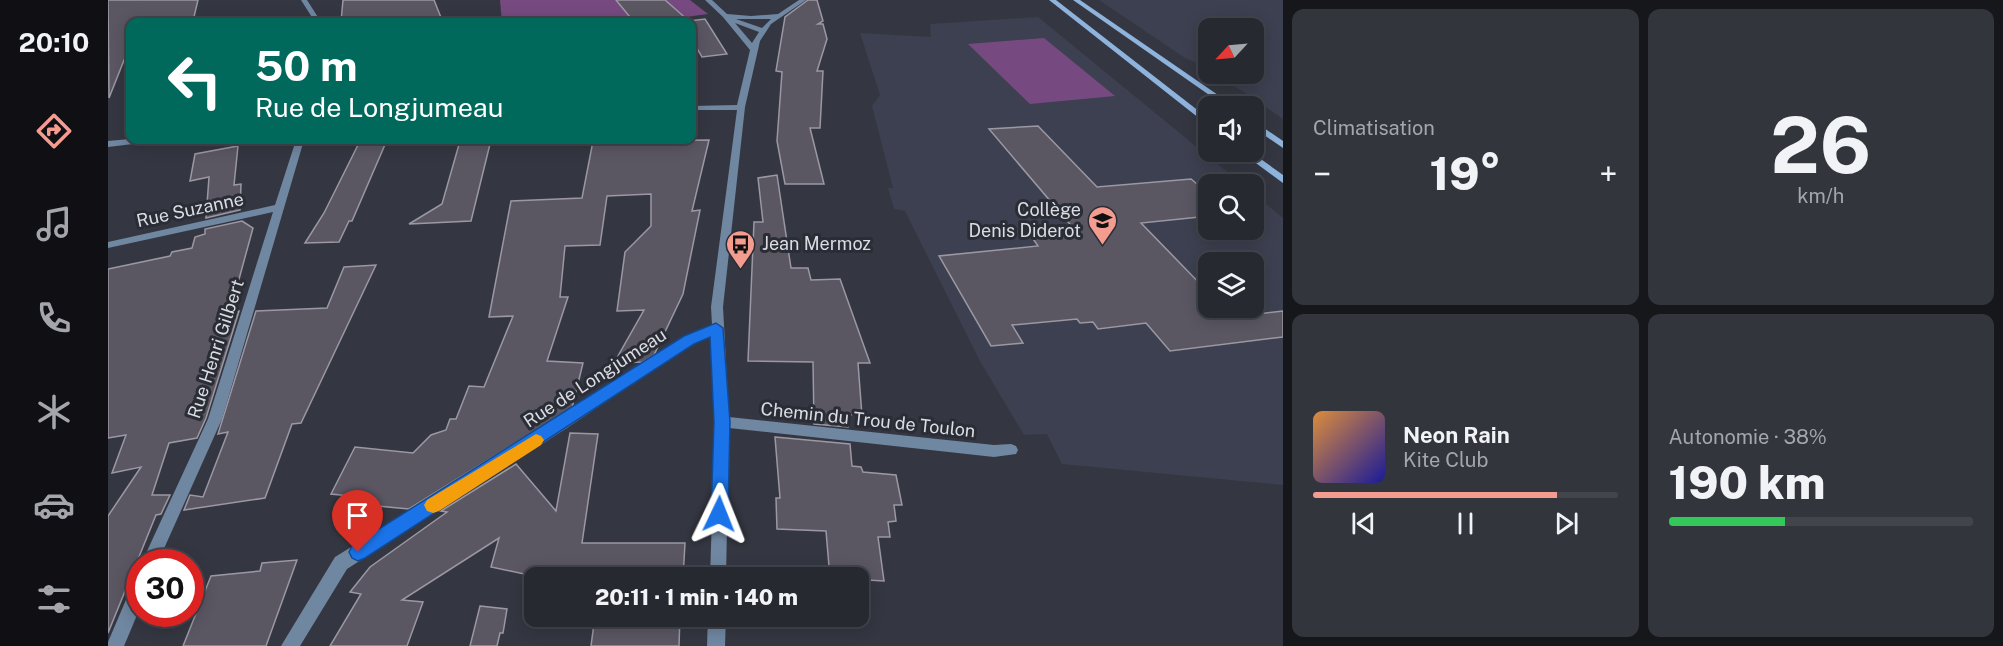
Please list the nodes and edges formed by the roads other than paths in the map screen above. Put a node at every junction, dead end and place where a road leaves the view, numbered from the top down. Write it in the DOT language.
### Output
graph roads {
  1 [pos="304,0"];
  2 [pos="708,0"];
  3 [pos="803,0"];
  4 [pos="1052,0"];
  5 [pos="1076,0"];
  6 [pos="779,15"];
  7 [pos="725,16"];
  8 [pos="315,18"];
  9 [pos="762,32"];
  10 [pos="753,49"];
  11 [pos="1216,96"];
  12 [pos="741,107"];
  13 [pos="696,108"];
  14 [pos="1198,114"];
  15 [pos="1264,131"];
  16 [pos="126,142"];
  17 [pos="108,144"];
  18 [pos="299,144"];
  19 [pos="1283,145"];
  20 [pos="1259,162"];
  21 [pos="1283,180"];
  22 [pos="280,207"];
  23 [pos="108,245"];
  24 [pos="716,328"];
  25 [pos="722,422"];
  26 [pos="1011,450"];
  27 [pos="156,549"];
  28 [pos="718,567"];
  29 [pos="126,620"];
  30 [pos="717,627"];
  31 [pos="115,646"];
  32 [pos="290,646"];
  33 [pos="716,646"];
  1 -- 8 [label="street"];
  2 -- 7 [label="street"];
  3 -- 6 [label="street"];
  4 -- 14 [label="main road"];
  5 -- 11 [label="main road"];
  6 -- 7 [label="street"];
  6 -- 9 [label="street"];
  7 -- 9 [label="street"];
  7 -- 10 [label="street"];
  9 -- 10 [label="street"];
  10 -- 12 [label="street"];
  12 -- 13 [label="street"];
  12 -- 24 [label="street"];
  15 -- 19 [label="main road"];
  16 -- 17 [label="street"];
  18 -- 22 [label="street, Rue Henri Gilbert"];
  20 -- 21 [label="main road"];
  22 -- 23 [label="street, Rue Suzanne"];
  22 -- 27 [label="street, Rue Henri Gilbert"];
  24 -- 25 [label="street"];
  24 -- 32 [label="street, Rue de Longjumeau"];
  25 -- 26 [label="street, Chemin du Trou de Toulon"];
  25 -- 28 [label="street"];
  29 -- 31 [label="street"];
  30 -- 33 [label="street"];
}
